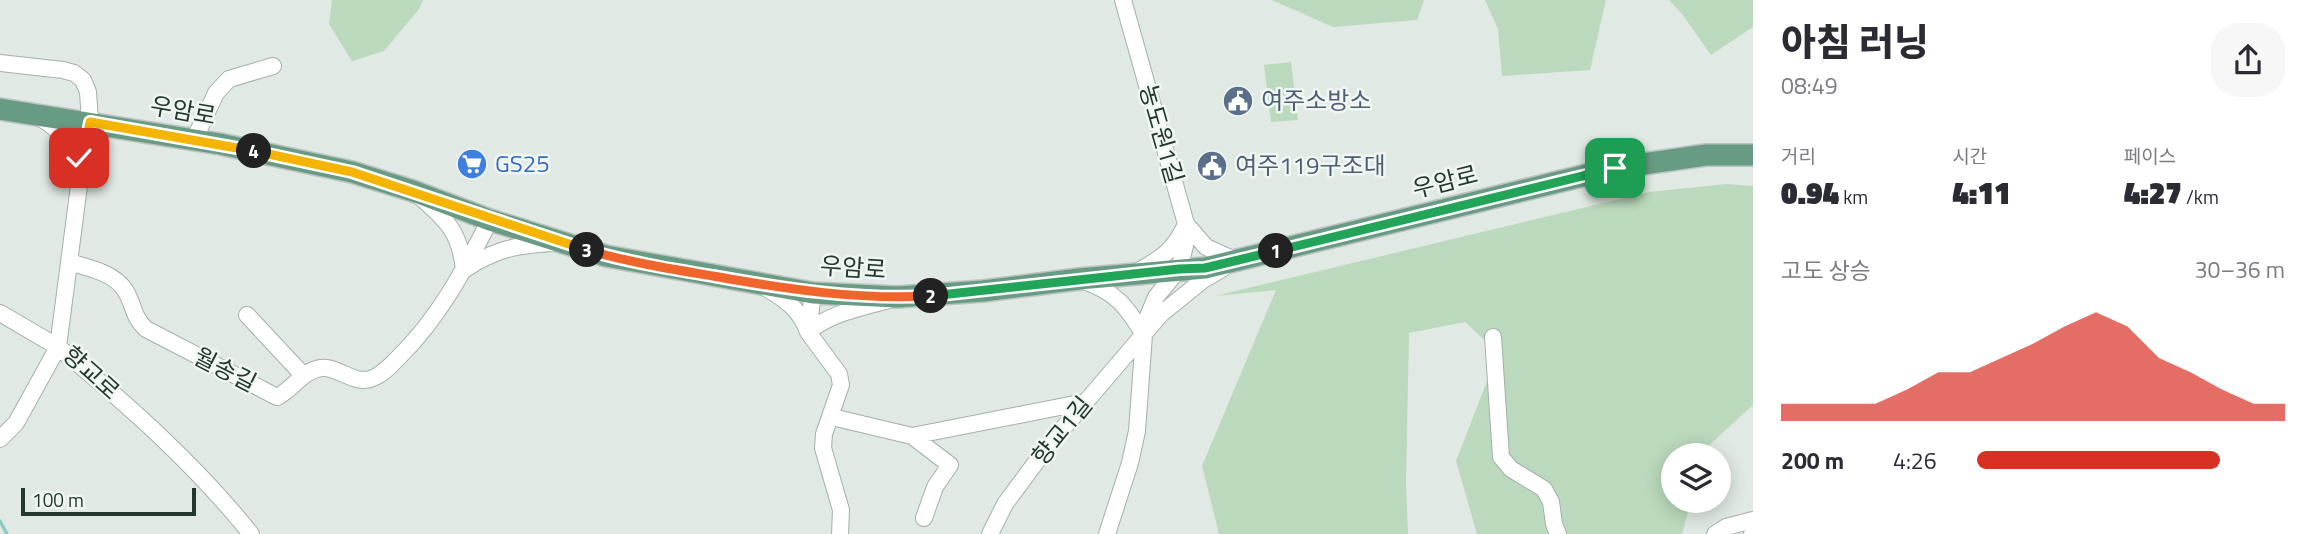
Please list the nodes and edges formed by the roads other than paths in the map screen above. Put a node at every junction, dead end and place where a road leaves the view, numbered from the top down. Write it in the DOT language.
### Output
graph roads {
  1 [pos="1123,0"];
  2 [pos="0,64"];
  3 [pos="273,66"];
  4 [pos="0,109"];
  5 [pos="36,114"];
  6 [pos="90,122"];
  7 [pos="194,139"];
  8 [pos="1753,155"];
  9 [pos="80,177"];
  10 [pos="413,191"];
  11 [pos="490,220"];
  12 [pos="1186,225"];
  13 [pos="559,242"];
  14 [pos="1237,261"];
  15 [pos="69,262"];
  16 [pos="1179,269"];
  17 [pos="464,270"];
  18 [pos="1135,273"];
  19 [pos="1079,279"];
  20 [pos="758,284"];
  21 [pos="813,293"];
  22 [pos="897,298"];
  23 [pos="0,313"];
  24 [pos="247,315"];
  25 [pos="808,332"];
  26 [pos="1144,335"];
  27 [pos="1493,337"];
  28 [pos="58,347"];
  29 [pos="303,375"];
  30 [pos="1085,402"];
  31 [pos="831,417"];
  32 [pos="4,436"];
  33 [pos="912,436"];
  34 [pos="924,518"];
  35 [pos="1753,520"];
  36 [pos="251,534"];
  37 [pos="840,534"];
  38 [pos="990,534"];
  39 [pos="1107,534"];
  40 [pos="1558,534"];
  41 [pos="1715,534"];
  1 -- 12 [label="street, 농도원1길"];
  2 -- 6 [label="street, 향교로"];
  3 -- 7 [label="street"];
  4 -- 5 [label="main road, 우암로"];
  5 -- 6 [label="main road, 우암로"];
  5 -- 9 [label="street"];
  6 -- 7 [label="main road, 우암로"];
  6 -- 9 [label="street, 향교로"];
  7 -- 10 [label="main road, 우암로"];
  8 -- 14 [label="main road, 우암로"];
  9 -- 15 [label="street, 향교로"];
  10 -- 11 [label="main road, 우암로"];
  10 -- 17 [label="street"];
  11 -- 13 [label="main road, 우암로"];
  11 -- 17 [label="street"];
  12 -- 14 [label="street"];
  12 -- 16 [label="street, 농도원1길"];
  12 -- 18 [label="street"];
  13 -- 17 [label="street"];
  13 -- 20 [label="main road, 우암로"];
  14 -- 16 [label="main road, 우암로"];
  14 -- 26 [label="street"];
  15 -- 28 [label="street, 향교로"];
  15 -- 29 [label="street, 월송길"];
  16 -- 18 [label="main road, 우암로"];
  16 -- 26 [label="street, 향교1길"];
  17 -- 29 [label="street"];
  18 -- 19 [label="main road, 우암로"];
  19 -- 22 [label="main road, 우암로"];
  19 -- 26 [label="street"];
  20 -- 21 [label="main road, 우암로"];
  20 -- 25 [label="street"];
  21 -- 22 [label="main road, 우암로"];
  21 -- 25 [label="street"];
  22 -- 25 [label="street"];
  23 -- 28 [label="street"];
  24 -- 29 [label="street"];
  25 -- 31 [label="street"];
  26 -- 30 [label="street, 향교1길"];
  26 -- 39 [label="street, 향교1길"];
  27 -- 40 [label="street"];
  28 -- 32 [label="street"];
  28 -- 36 [label="street, 향교로"];
  30 -- 33 [label="street"];
  30 -- 38 [label="street, 향교1길"];
  31 -- 33 [label="street"];
  31 -- 37 [label="street"];
  33 -- 34 [label="street"];
  35 -- 41 [label="street"];
}
